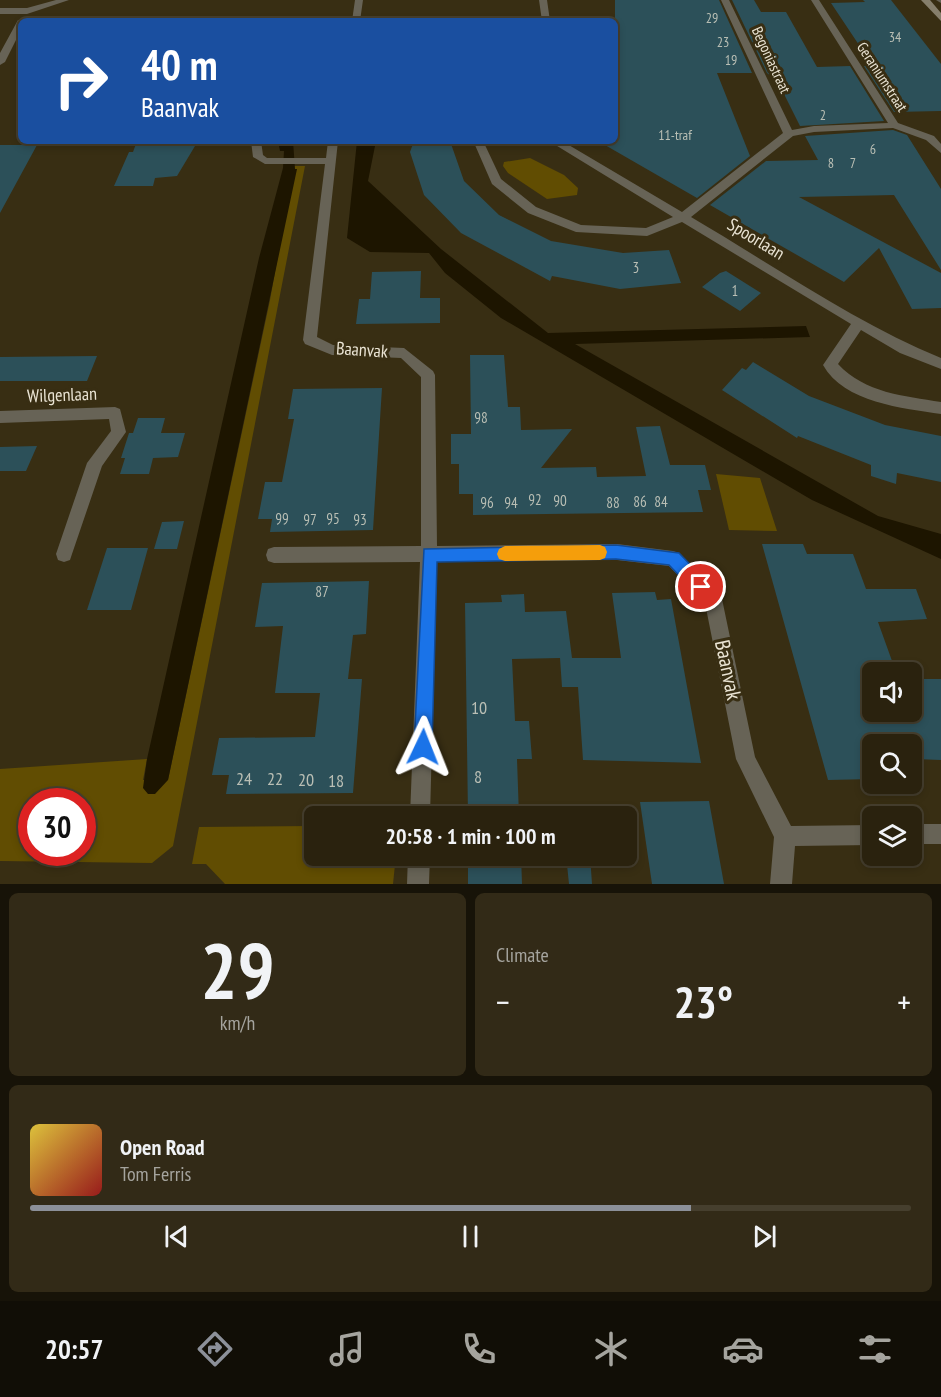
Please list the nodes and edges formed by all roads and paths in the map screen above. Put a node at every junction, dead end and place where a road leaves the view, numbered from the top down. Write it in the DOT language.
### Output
graph roads {
  1 [pos="64,0"];
  2 [pos="359,0"];
  3 [pos="543,0"];
  4 [pos="725,0"];
  5 [pos="815,0"];
  6 [pos="925,0"];
  7 [pos="0,11"];
  8 [pos="27,11"];
  9 [pos="23,18"];
  10 [pos="356,18"];
  11 [pos="546,18"];
  12 [pos="941,18"];
  13 [pos="18,28"];
  14 [pos="0,62"];
  15 [pos="894,124"];
  16 [pos="789,134"];
  17 [pos="256,144"];
  18 [pos="333,144"];
  19 [pos="480,144"];
  20 [pos="559,144"];
  21 [pos="941,150"];
  22 [pos="331,161"];
  23 [pos="684,217"];
  24 [pos="860,323"];
  25 [pos="941,364"];
  26 [pos="941,408"];
  27 [pos="0,417"];
  28 [pos="64,554"];
  29 [pos="274,555"];
  30 [pos="429,555"];
  31 [pos="420,806"];
  32 [pos="922,834"];
  33 [pos="941,834"];
  34 [pos="862,835"];
  35 [pos="785,836"];
  36 [pos="419,866"];
  37 [pos="418,884"];
  38 [pos="781,884"];
  1 -- 8 [label="street"];
  2 -- 10 [label="street"];
  3 -- 11 [label="street"];
  4 -- 16 [label="street, Begoniastraat"];
  5 -- 15 [label="street, Geraniumstraat"];
  6 -- 12 [label="street"];
  7 -- 8 [label="street"];
  8 -- 9 [label="street"];
  13 -- 14 [label="street"];
  15 -- 16 [label="street"];
  15 -- 21 [label="street, Geraniumstraat"];
  16 -- 23 [label="street"];
  17 -- 22 [label="street"];
  18 -- 22 [label="street, Baanvak"];
  19 -- 23 [label="street"];
  20 -- 23 [label="street, Spoorlaan"];
  22 -- 30 [label="street, Baanvak"];
  23 -- 24 [label="street, Spoorlaan"];
  24 -- 25 [label="street, Spoorlaan"];
  24 -- 26 [label="street"];
  27 -- 28 [label="street, Wilgenlaan"];
  29 -- 30 [label="street, Baanvak"];
  30 -- 31 [label="street, Baanvak"];
  30 -- 35 [label="street, Baanvak"];
  32 -- 33 [label="street"];
  34 -- 35 [label="street"];
  35 -- 38 [label="street"];
  36 -- 37 [label="street"];
}
